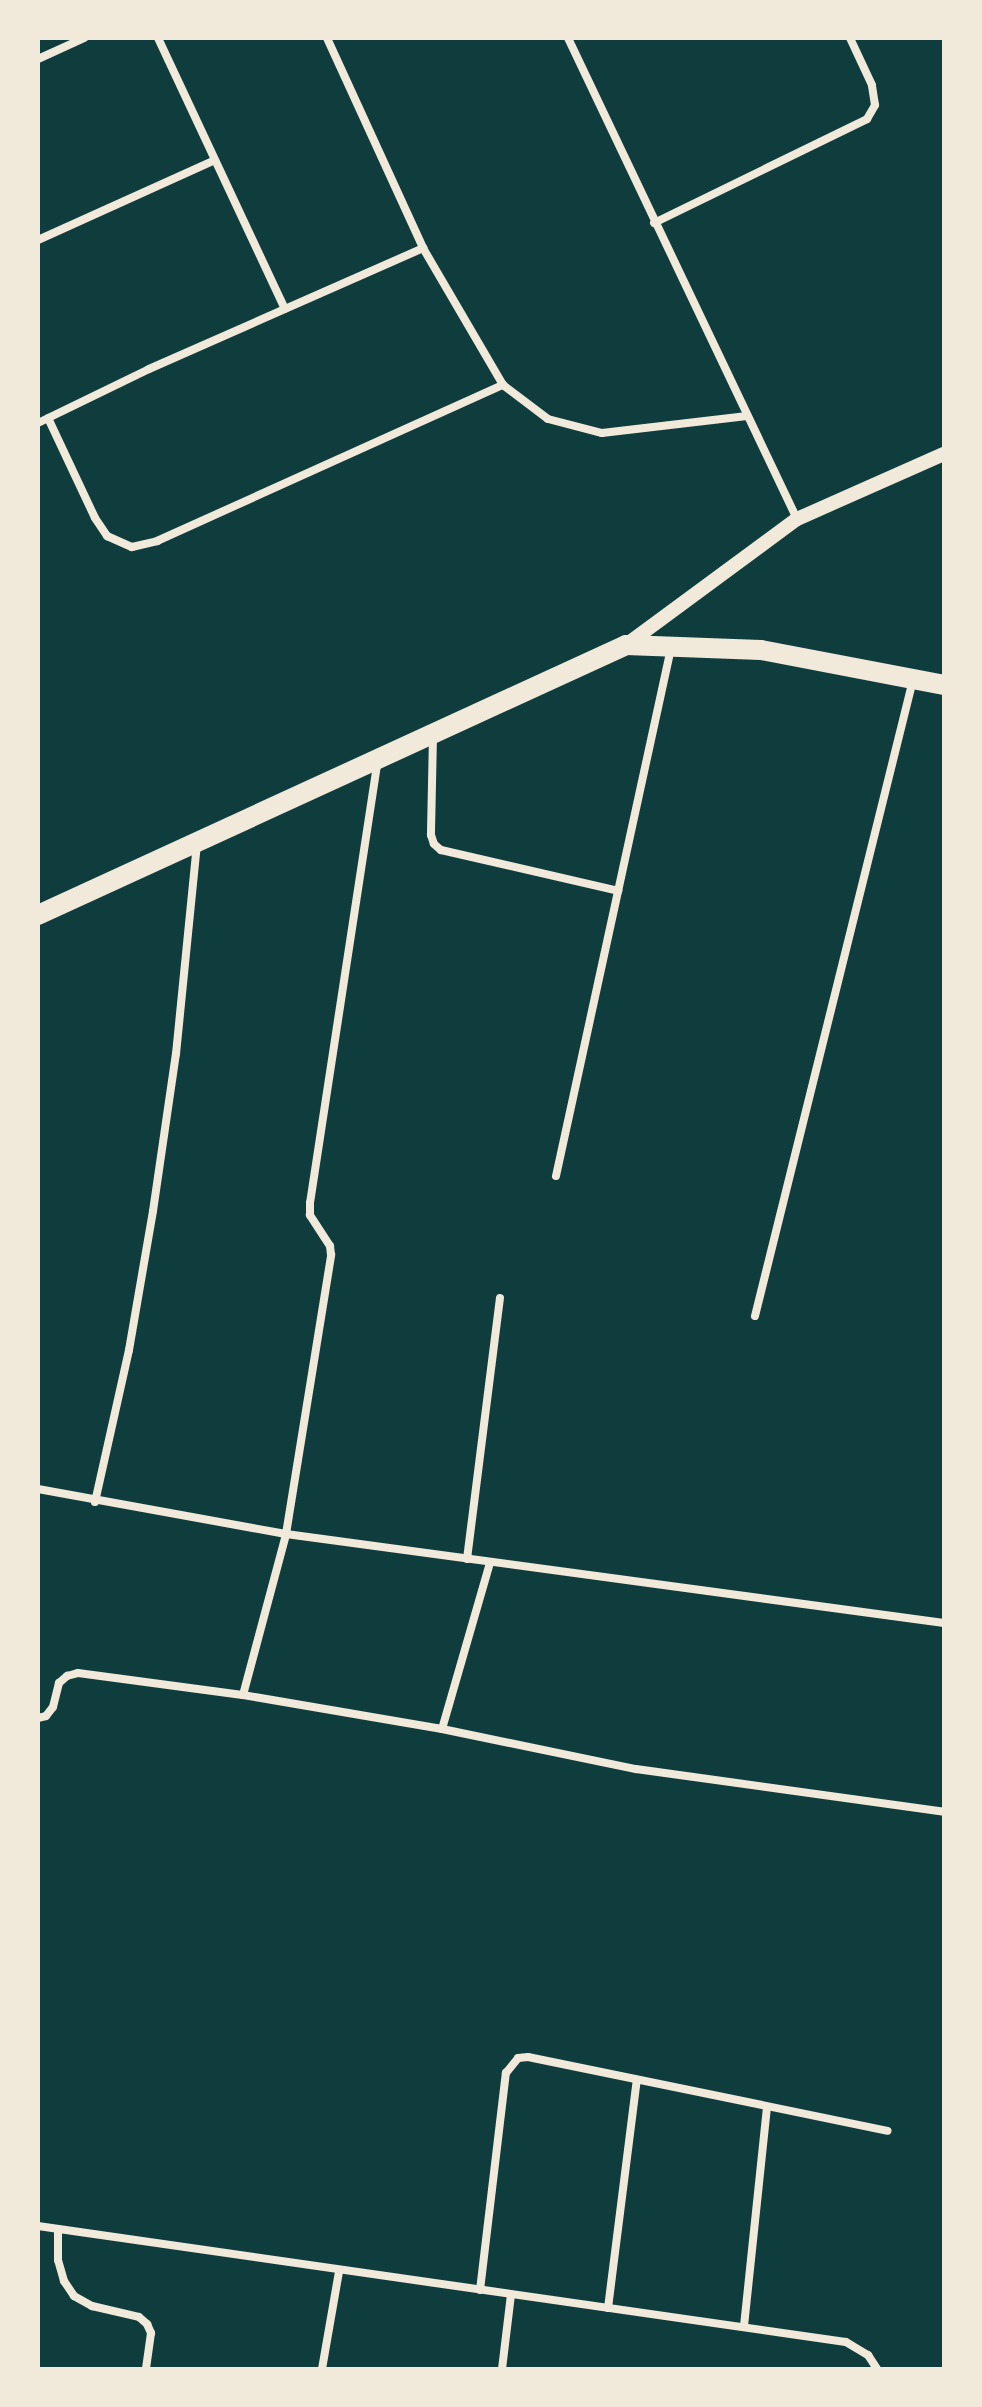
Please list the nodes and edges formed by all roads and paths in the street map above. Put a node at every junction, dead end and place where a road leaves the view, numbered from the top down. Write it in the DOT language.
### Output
graph roads {
  1 [pos="84,38"];
  2 [pos="158,38"];
  3 [pos="327,38"];
  4 [pos="568,38"];
  5 [pos="850,38"];
  6 [pos="38,59"];
  7 [pos="215,160"];
  8 [pos="654,223"];
  9 [pos="38,240"];
  10 [pos="423,248"];
  11 [pos="285,309"];
  12 [pos="503,385"];
  13 [pos="747,416"];
  14 [pos="48,418"];
  15 [pos="38,423"];
  16 [pos="944,454"];
  17 [pos="797,519"];
  18 [pos="626,645"];
  19 [pos="671,647"];
  20 [pos="913,679"];
  21 [pos="944,685"];
  22 [pos="433,734"];
  23 [pos="378,759"];
  24 [pos="197,842"];
  25 [pos="618,891"];
  26 [pos="38,915"];
  27 [pos="556,1176"];
  28 [pos="500,1298"];
  29 [pos="755,1316"];
  30 [pos="38,1489"];
  31 [pos="95,1502"];
  32 [pos="286,1534"];
  33 [pos="467,1559"];
  34 [pos="490,1563"];
  35 [pos="944,1623"];
  36 [pos="243,1695"];
  37 [pos="38,1718"];
  38 [pos="442,1729"];
  39 [pos="944,1812"];
  40 [pos="637,2080"];
  41 [pos="767,2108"];
  42 [pos="887,2131"];
  43 [pos="38,2226"];
  44 [pos="58,2229"];
  45 [pos="339,2272"];
  46 [pos="480,2290"];
  47 [pos="511,2295"];
  48 [pos="608,2308"];
  49 [pos="744,2326"];
  50 [pos="146,2369"];
  51 [pos="322,2369"];
  52 [pos="502,2369"];
  53 [pos="877,2369"];
  1 -- 6 [label="street"];
  2 -- 7 [label="street"];
  3 -- 10 [label="street"];
  4 -- 8 [label="street"];
  5 -- 8 [label="street"];
  7 -- 9 [label="street"];
  7 -- 11 [label="street"];
  8 -- 13 [label="street"];
  10 -- 11 [label="street"];
  10 -- 12 [label="street"];
  11 -- 14 [label="street"];
  12 -- 13 [label="street"];
  12 -- 14 [label="street"];
  13 -- 17 [label="street"];
  14 -- 15 [label="street"];
  16 -- 17 [label="street"];
  17 -- 18 [label="street"];
  18 -- 19 [label="main road"];
  18 -- 22 [label="main road"];
  19 -- 20 [label="main road"];
  19 -- 25 [label="street"];
  20 -- 21 [label="main road"];
  20 -- 29 [label="street"];
  22 -- 23 [label="main road"];
  22 -- 25 [label="street"];
  23 -- 24 [label="main road"];
  23 -- 32 [label="street"];
  24 -- 26 [label="main road"];
  24 -- 31 [label="street"];
  25 -- 27 [label="street"];
  28 -- 33 [label="street"];
  30 -- 31 [label="street"];
  31 -- 32 [label="street"];
  32 -- 33 [label="street"];
  32 -- 36 [label="street"];
  33 -- 34 [label="street"];
  34 -- 35 [label="street"];
  34 -- 38 [label="street"];
  36 -- 37 [label="street"];
  36 -- 38 [label="street"];
  38 -- 39 [label="street"];
  40 -- 41 [label="street"];
  40 -- 46 [label="street"];
  40 -- 48 [label="street"];
  41 -- 42 [label="street"];
  41 -- 49 [label="street"];
  43 -- 44 [label="street"];
  44 -- 45 [label="street"];
  44 -- 50 [label="street"];
  45 -- 46 [label="street"];
  45 -- 51 [label="street"];
  46 -- 47 [label="street"];
  47 -- 48 [label="street"];
  47 -- 52 [label="street"];
  48 -- 49 [label="street"];
  49 -- 53 [label="street"];
}
